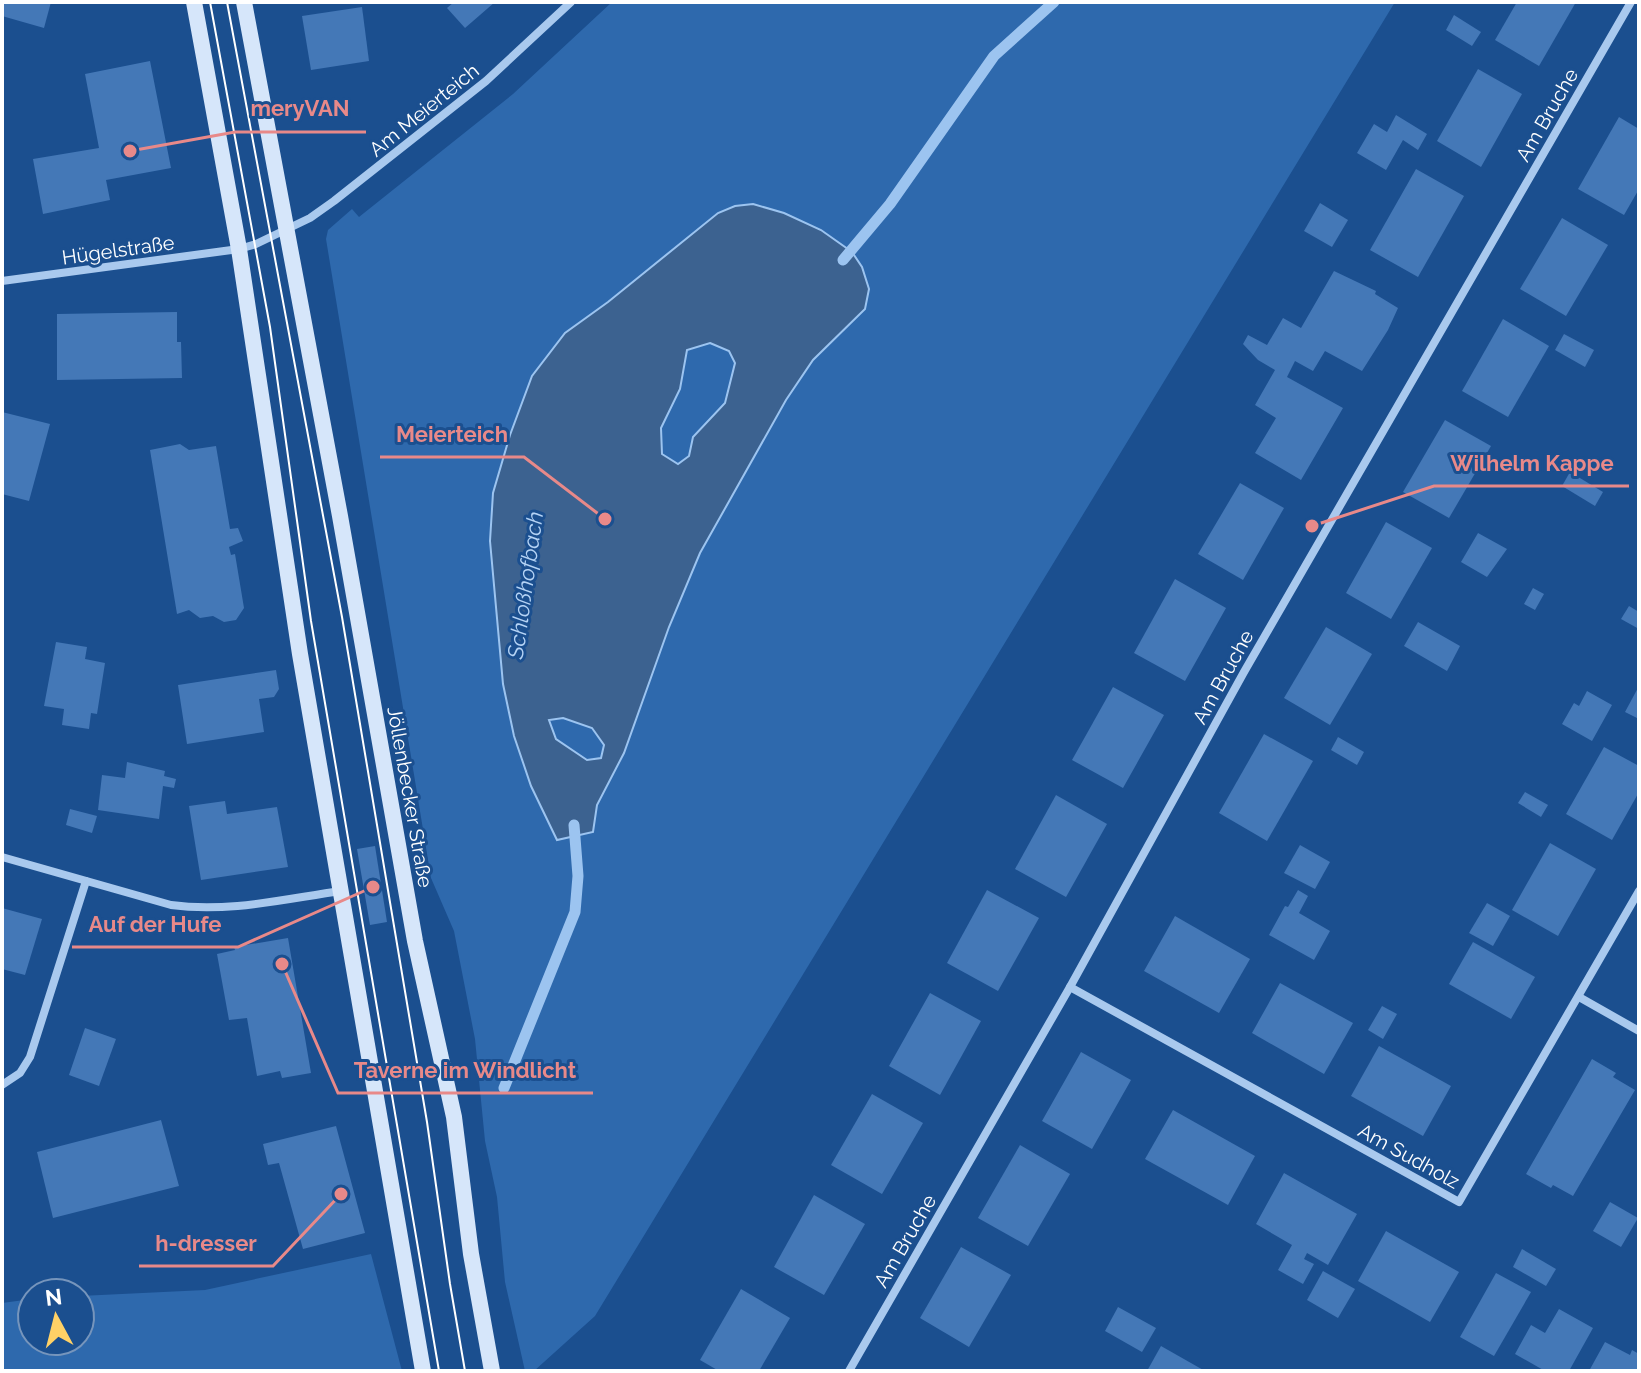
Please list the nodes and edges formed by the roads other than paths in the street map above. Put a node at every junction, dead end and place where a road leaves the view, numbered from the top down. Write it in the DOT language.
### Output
graph roads {
  1 [pos="194,2"];
  2 [pos="244,2"];
  3 [pos="571,2"];
  4 [pos="1631,2"];
  5 [pos="287,230"];
  6 [pos="239,249"];
  7 [pos="2,281"];
  8 [pos="2,857"];
  9 [pos="86,881"];
  10 [pos="341,891"];
  11 [pos="1639,891"];
  12 [pos="1070,987"];
  13 [pos="1579,997"];
  14 [pos="1639,1031"];
  15 [pos="2,1085"];
  16 [pos="423,1371"];
  17 [pos="492,1371"];
  18 [pos="849,1371"];
  1 -- 6 [label="main road"];
  2 -- 5 [label="main road, Jöllenbecker Straße"];
  3 -- 5 [label="street, Am Meierteich"];
  4 -- 12 [label="street, Am Bruche"];
  5 -- 6 [label="street"];
  5 -- 17 [label="main road, Jöllenbecker Straße"];
  6 -- 7 [label="street, Hügelstraße"];
  6 -- 10 [label="main road"];
  8 -- 9 [label="street"];
  9 -- 10 [label="street"];
  9 -- 15 [label="street"];
  10 -- 16 [label="main road"];
  11 -- 13 [label="street, Am Sudholz"];
  12 -- 13 [label="street, Am Sudholz"];
  12 -- 18 [label="street, Am Bruche"];
  13 -- 14 [label="street"];
}
